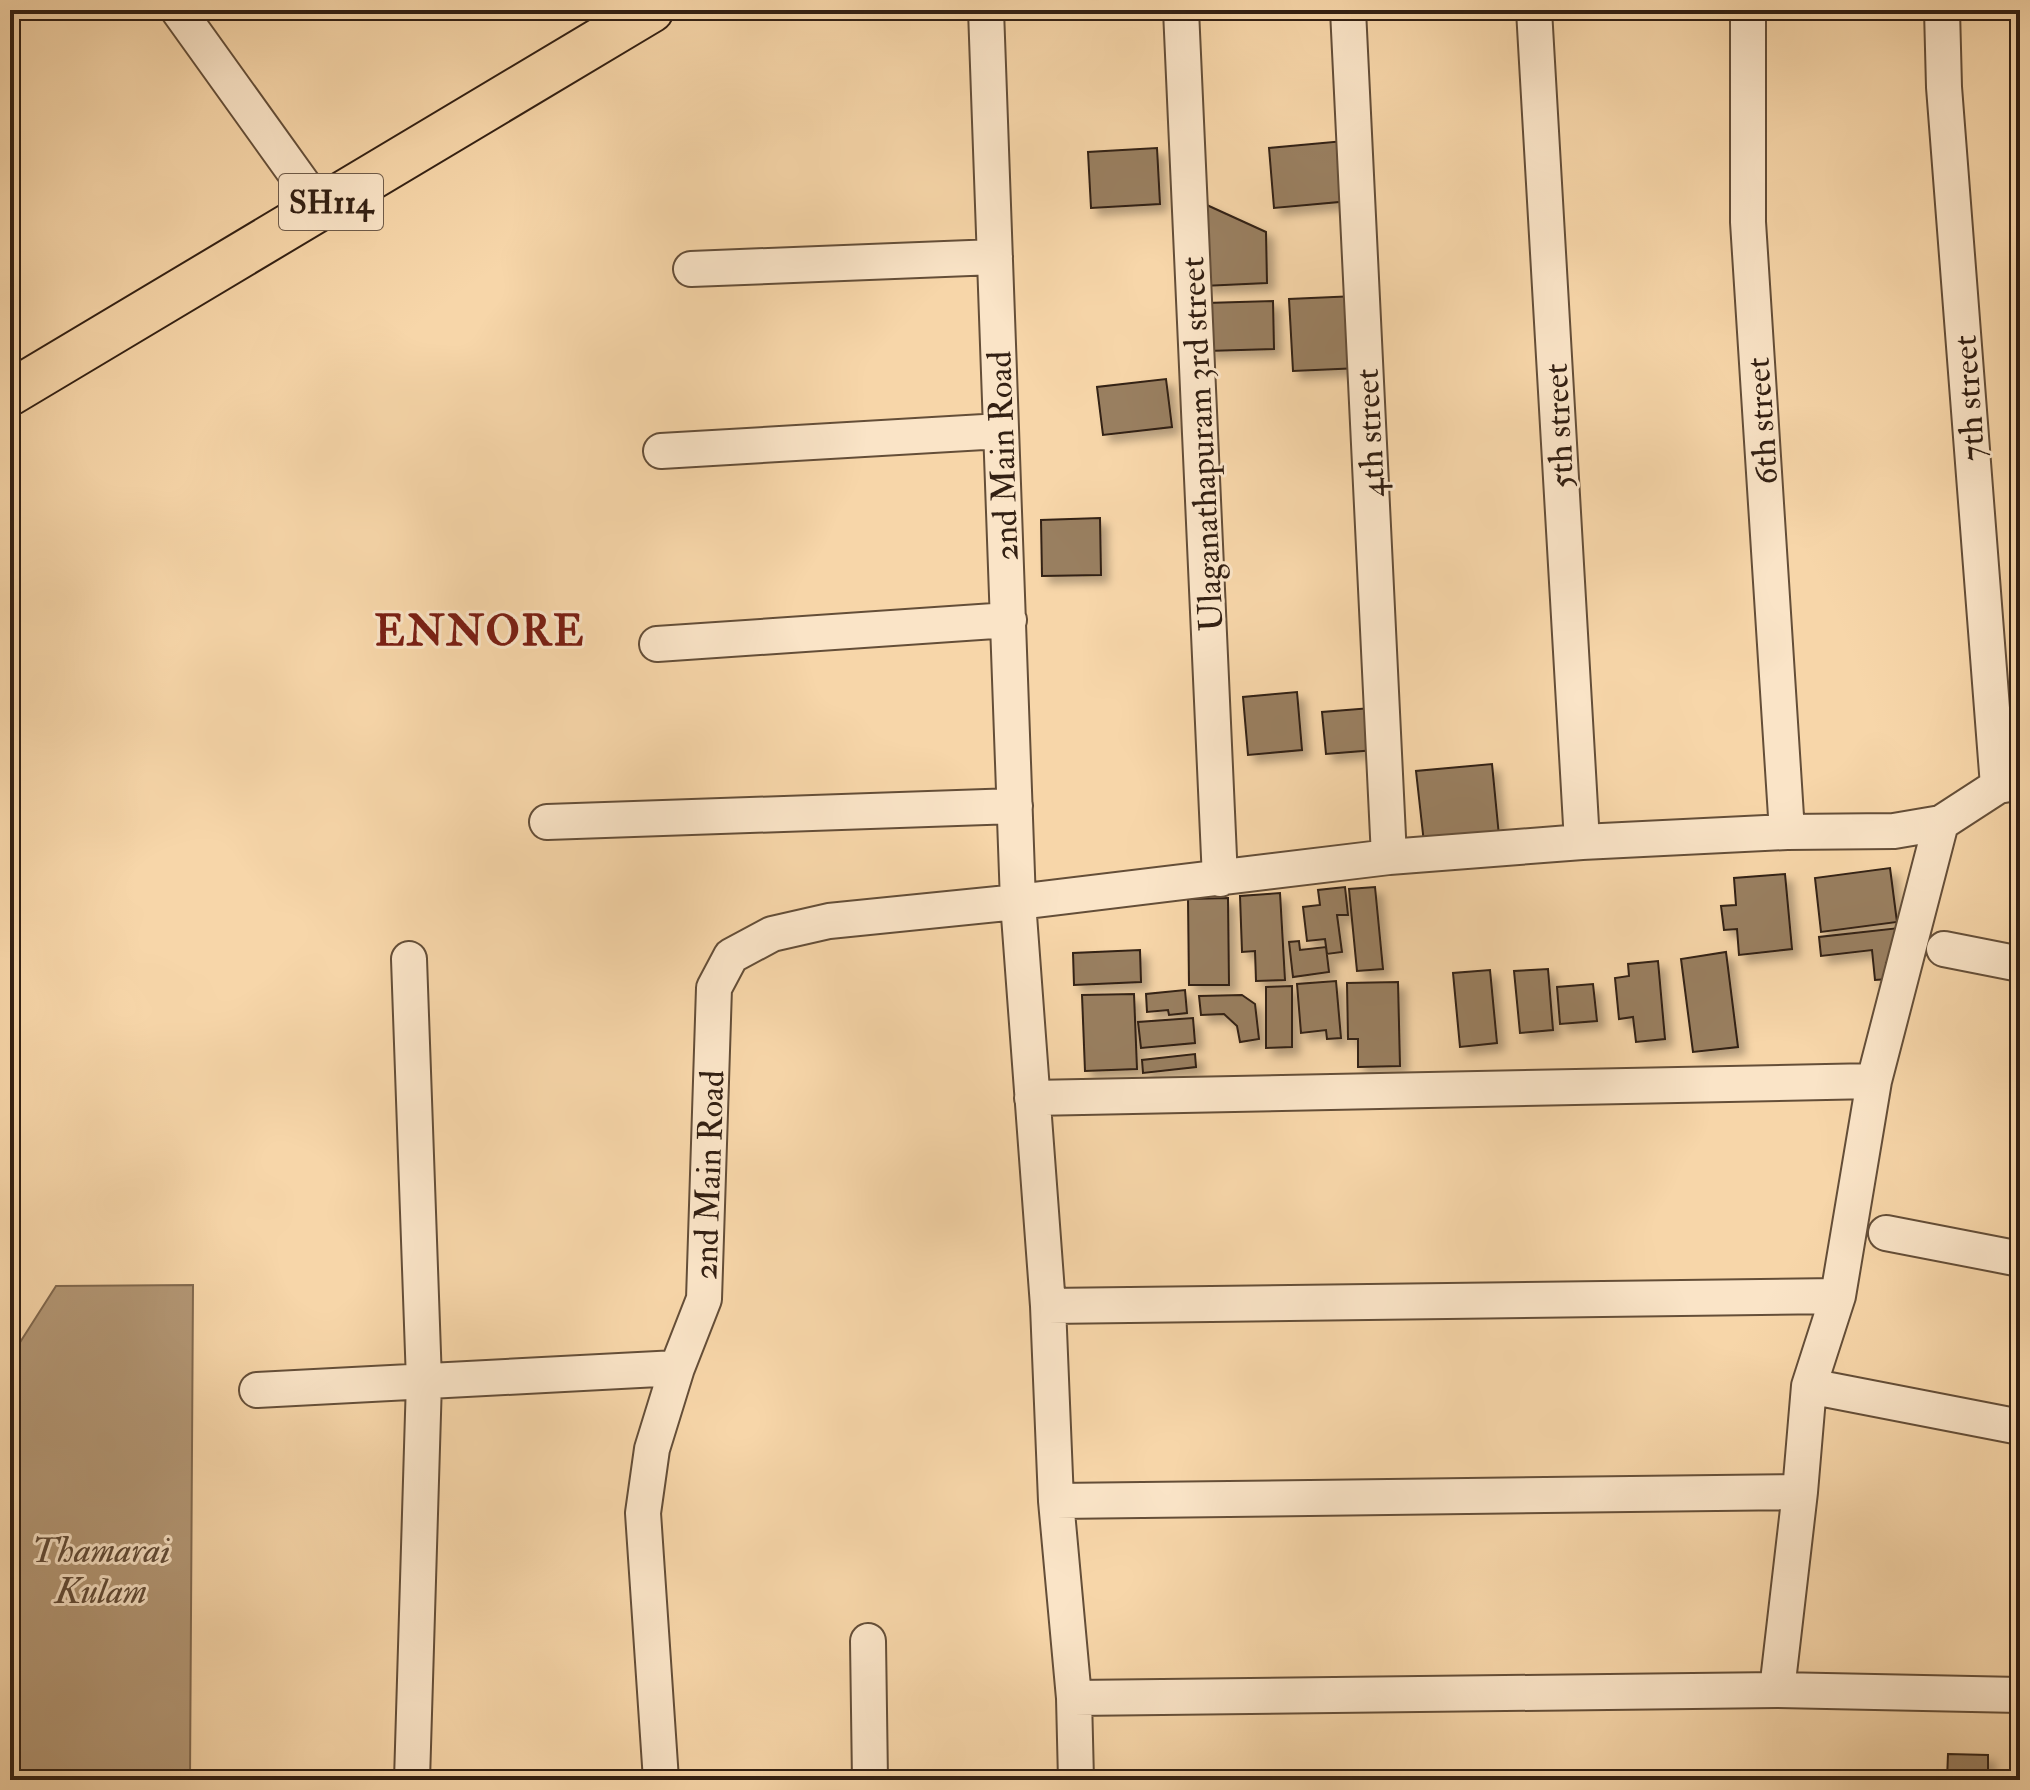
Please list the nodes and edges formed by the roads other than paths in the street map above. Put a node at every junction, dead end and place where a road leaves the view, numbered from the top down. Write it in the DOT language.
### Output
graph roads {
  1 [pos="178,10"];
  2 [pos="651,10"];
  3 [pos="986,10"];
  4 [pos="1181,10"];
  5 [pos="1348,10"];
  6 [pos="1534,10"];
  7 [pos="1748,10"];
  8 [pos="1942,10"];
  9 [pos="320,208"];
  10 [pos="995,257"];
  11 [pos="691,269"];
  12 [pos="10,393"];
  13 [pos="1001,431"];
  14 [pos="661,451"];
  15 [pos="1009,620"];
  16 [pos="657,644"];
  17 [pos="2009,784"];
  18 [pos="1015,806"];
  19 [pos="547,822"];
  20 [pos="1941,823"];
  21 [pos="1787,832"];
  22 [pos="1582,842"];
  23 [pos="1389,857"];
  24 [pos="1220,879"];
  25 [pos="1018,902"];
  26 [pos="1944,949"];
  27 [pos="409,959"];
  28 [pos="2020,964"];
  29 [pos="1874,1081"];
  30 [pos="1032,1098"];
  31 [pos="1886,1233"];
  32 [pos="2020,1259"];
  33 [pos="1838,1296"];
  34 [pos="1048,1306"];
  35 [pos="677,1368"];
  36 [pos="424,1381"];
  37 [pos="1809,1386"];
  38 [pos="257,1390"];
  39 [pos="2020,1427"];
  40 [pos="1800,1492"];
  41 [pos="1056,1501"];
  42 [pos="868,1641"];
  43 [pos="1777,1690"];
  44 [pos="2020,1695"];
  45 [pos="1074,1698"];
  46 [pos="412,1780"];
  47 [pos="661,1780"];
  48 [pos="870,1780"];
  49 [pos="1076,1780"];
  1 -- 9 [label="street"];
  2 -- 9 [label="main road, SH114"];
  3 -- 10 [label="street, 2nd Main Road"];
  4 -- 24 [label="street, Ulaganathapuram 3rd street"];
  5 -- 23 [label="street, 4th street"];
  6 -- 22 [label="street, 5th street"];
  7 -- 21 [label="street, 6th street"];
  8 -- 17 [label="street, 7th street"];
  9 -- 12 [label="main road, SH114"];
  10 -- 11 [label="street"];
  10 -- 13 [label="street, 2nd Main Road"];
  13 -- 14 [label="street"];
  13 -- 15 [label="street, 2nd Main Road"];
  15 -- 16 [label="street"];
  15 -- 18 [label="street, 2nd Main Road"];
  17 -- 20 [label="street"];
  18 -- 19 [label="street"];
  18 -- 25 [label="street, 2nd Main Road"];
  20 -- 21 [label="street"];
  20 -- 29 [label="street"];
  21 -- 22 [label="street"];
  22 -- 23 [label="street"];
  23 -- 24 [label="street"];
  24 -- 25 [label="street"];
  25 -- 30 [label="street, 2nd Main Road"];
  25 -- 35 [label="street, 2nd Main Road"];
  26 -- 28 [label="street"];
  27 -- 36 [label="street"];
  29 -- 30 [label="street"];
  29 -- 33 [label="street"];
  30 -- 34 [label="street, 2nd Main Road"];
  31 -- 32 [label="street"];
  33 -- 34 [label="street"];
  33 -- 37 [label="street"];
  34 -- 41 [label="street, 2nd Main Road"];
  35 -- 36 [label="street"];
  35 -- 47 [label="street, 2nd Main Road"];
  36 -- 38 [label="street"];
  36 -- 46 [label="street"];
  37 -- 39 [label="street"];
  37 -- 40 [label="street"];
  40 -- 41 [label="street"];
  40 -- 43 [label="street"];
  41 -- 45 [label="street, 2nd Main Road"];
  42 -- 48 [label="street"];
  43 -- 44 [label="street"];
  43 -- 45 [label="street"];
  45 -- 49 [label="street, 2nd Main Road"];
}
